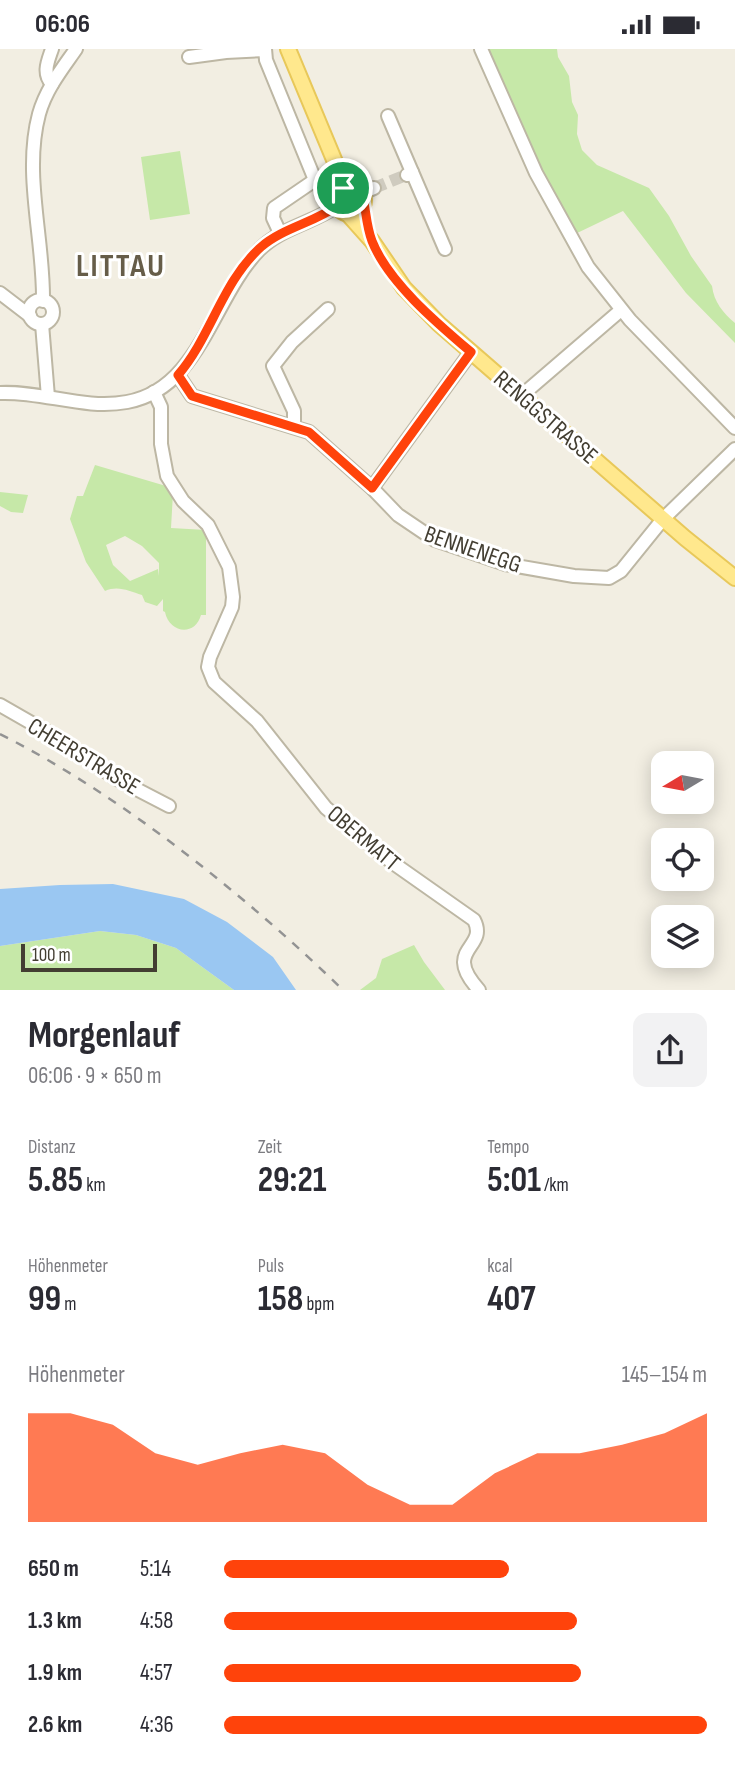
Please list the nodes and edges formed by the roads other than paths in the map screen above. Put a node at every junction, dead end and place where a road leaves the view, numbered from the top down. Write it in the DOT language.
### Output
graph roads {
  1 [pos="52,49"];
  2 [pos="76,49"];
  3 [pos="288,49"];
  4 [pos="481,49"];
  5 [pos="265,50"];
  6 [pos="189,57"];
  7 [pos="52,84"];
  8 [pos="388,116"];
  9 [pos="345,186"];
  10 [pos="366,195"];
  11 [pos="342,210"];
  12 [pos="281,233"];
  13 [pos="372,241"];
  14 [pos="445,249"];
  15 [pos="0,293"];
  16 [pos="31,307"];
  17 [pos="328,309"];
  18 [pos="621,310"];
  19 [pos="42,324"];
  20 [pos="471,352"];
  21 [pos="178,375"];
  22 [pos="154,392"];
  23 [pos="0,393"];
  24 [pos="521,396"];
  25 [pos="48,397"];
  26 [pos="294,427"];
  27 [pos="735,428"];
  28 [pos="735,449"];
  29 [pos="372,488"];
  30 [pos="663,519"];
  31 [pos="735,578"];
  32 [pos="0,705"];
  33 [pos="169,806"];
  34 [pos="479,990"];
  1 -- 7 [label="street"];
  2 -- 7 [label="street"];
  3 -- 9 [label="main road"];
  4 -- 18 [label="street"];
  5 -- 6 [label="street"];
  5 -- 12 [label="street"];
  7 -- 16 [label="street"];
  8 -- 14 [label="street"];
  9 -- 10 [label="main road"];
  9 -- 11 [label="main road"];
  10 -- 11 [label="main road"];
  10 -- 13 [label="main road, RENGGSTRASSE"];
  11 -- 12 [label="street"];
  11 -- 13 [label="main road, RENGGSTRASSE"];
  12 -- 21 [label="street"];
  13 -- 20 [label="main road, RENGGSTRASSE"];
  15 -- 16 [label="street"];
  16 -- 19 [label="street"];
  16 -- 19 [label="street"];
  17 -- 26 [label="street"];
  18 -- 24 [label="street"];
  18 -- 27 [label="street"];
  19 -- 25 [label="street"];
  20 -- 24 [label="main road, RENGGSTRASSE"];
  20 -- 29 [label="street"];
  21 -- 22 [label="street"];
  21 -- 26 [label="street, BENNENEGG"];
  22 -- 25 [label="street"];
  22 -- 34 [label="street, OBERMATT"];
  23 -- 25 [label="street"];
  24 -- 30 [label="main road, RENGGSTRASSE"];
  26 -- 29 [label="street, BENNENEGG"];
  28 -- 30 [label="street, BENNENEGG"];
  29 -- 30 [label="street, BENNENEGG"];
  30 -- 31 [label="main road, RENGGSTRASSE"];
  32 -- 33 [label="street, CHEERSTRASSE"];
}
